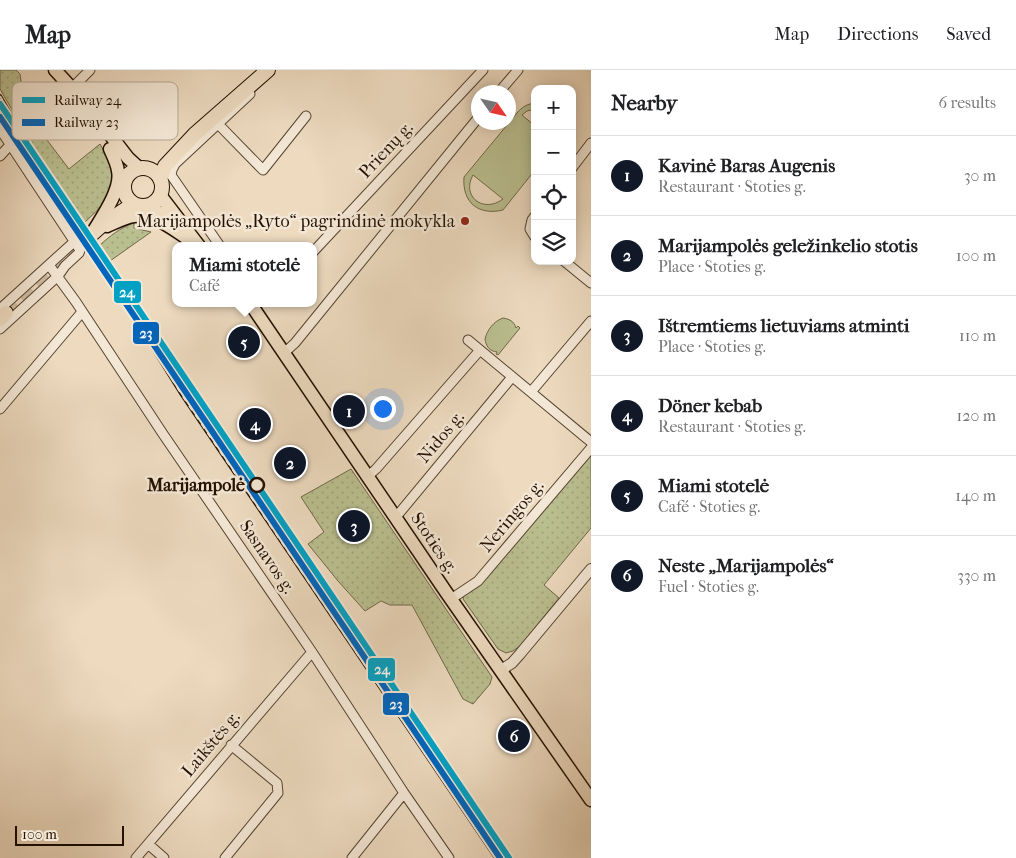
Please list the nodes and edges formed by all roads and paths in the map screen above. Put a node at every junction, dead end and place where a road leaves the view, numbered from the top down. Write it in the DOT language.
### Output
graph roads {
  1 [pos="55,70"];
  2 [pos="90,70"];
  3 [pos="268,70"];
  4 [pos="483,70"];
  5 [pos="518,70"];
  6 [pos="256,80"];
  7 [pos="66,82"];
  8 [pos="78,82"];
  9 [pos="505,85"];
  10 [pos="306,116"];
  11 [pos="218,124"];
  12 [pos="471,127"];
  13 [pos="0,129"];
  14 [pos="195,134"];
  15 [pos="107,140"];
  16 [pos="114,140"];
  17 [pos="591,143"];
  18 [pos="11,144"];
  19 [pos="110,148"];
  20 [pos="0,156"];
  21 [pos="576,163"];
  22 [pos="143,168"];
  23 [pos="126,177"];
  24 [pos="160,179"];
  25 [pos="129,199"];
  26 [pos="155,200"];
  27 [pos="95,231"];
  28 [pos="75,241"];
  29 [pos="193,242"];
  30 [pos="194,242"];
  31 [pos="217,242"];
  32 [pos="317,248"];
  33 [pos="49,265"];
  34 [pos="569,265"];
  35 [pos="58,276"];
  36 [pos="591,284"];
  37 [pos="256,307"];
  38 [pos="82,312"];
  39 [pos="2,314"];
  40 [pos="591,321"];
  41 [pos="0,329"];
  42 [pos="468,340"];
  43 [pos="480,350"];
  44 [pos="284,353"];
  45 [pos="512,377"];
  46 [pos="531,392"];
  47 [pos="0,409"];
  48 [pos="590,438"];
  49 [pos="591,448"];
  50 [pos="368,477"];
  51 [pos="396,518"];
  52 [pos="591,569"];
  53 [pos="451,600"];
  54 [pos="312,652"];
  55 [pos="501,670"];
  56 [pos="231,745"];
  57 [pos="404,793"];
  58 [pos="591,800"];
  59 [pos="148,844"];
  60 [pos="136,858"];
  61 [pos="164,858"];
  62 [pos="225,858"];
  63 [pos="352,858"];
  64 [pos="449,858"];
  1 -- 7 [label="main road"];
  2 -- 8 [label="street"];
  3 -- 6 [label="highway"];
  4 -- 32 [label="street, Prienų g."];
  5 -- 9 [label="street"];
  6 -- 11 [label="street"];
  6 -- 14 [label="highway"];
  10 -- 11 [label="street"];
  11 -- 31 [label="street"];
  12 -- 44 [label="street"];
  13 -- 18 [label="street"];
  14 -- 22 [label="highway"];
  14 -- 24 [label="highway"];
  15 -- 19 [label="main road"];
  16 -- 22 [label="main road"];
  17 -- 21 [label="street"];
  18 -- 20 [label="street"];
  18 -- 28 [label="street"];
  19 -- 23 [label="main road"];
  19 -- 27 [label="main road"];
  22 -- 23 [label="highway"];
  22 -- 24 [label="highway"];
  23 -- 25 [label="highway"];
  24 -- 26 [label="highway"];
  25 -- 26 [label="highway"];
  25 -- 27 [label="highway"];
  26 -- 30 [label="main road"];
  27 -- 29 [label="main road"];
  28 -- 33 [label="street"];
  28 -- 35 [label="street"];
  33 -- 35 [label="street, Sasnavos g."];
  33 -- 39 [label="street"];
  34 -- 36 [label="street"];
  35 -- 38 [label="street, Sasnavos g."];
  35 -- 41 [label="street"];
  37 -- 44 [label="main road, Stoties g."];
  38 -- 47 [label="street"];
  38 -- 54 [label="street, Sasnavos g."];
  40 -- 46 [label="street"];
  42 -- 43 [label="street"];
  43 -- 45 [label="street"];
  43 -- 50 [label="street"];
  44 -- 50 [label="main road, Stoties g."];
  45 -- 46 [label="street"];
  45 -- 51 [label="street, Nidos g."];
  46 -- 48 [label="street"];
  49 -- 53 [label="street, Neringos g."];
  50 -- 51 [label="main road, Stoties g."];
  51 -- 53 [label="main road, Stoties g."];
  52 -- 55 [label="street"];
  53 -- 55 [label="main road, Stoties g."];
  54 -- 56 [label="street, Laikštės g."];
  54 -- 57 [label="street, Sasnavos g."];
  55 -- 58 [label="main road, Stoties g."];
  56 -- 59 [label="street, Laikštės g."];
  56 -- 62 [label="street"];
  57 -- 63 [label="street"];
  57 -- 64 [label="street, Sasnavos g."];
  59 -- 60 [label="street, Laikštės g."];
  59 -- 61 [label="street"];
}
